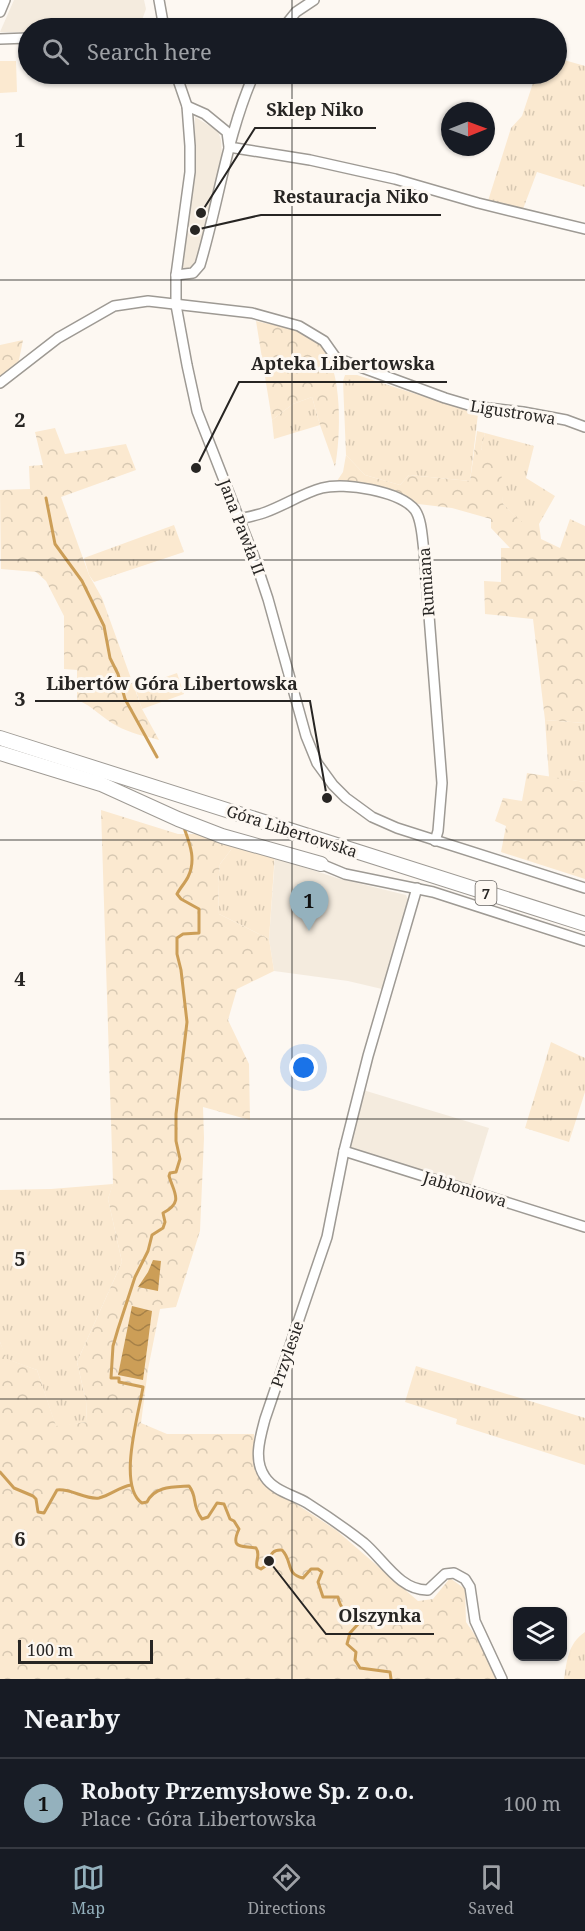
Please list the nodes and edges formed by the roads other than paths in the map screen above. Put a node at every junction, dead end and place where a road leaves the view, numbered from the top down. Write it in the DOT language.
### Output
graph roads {
  1 [pos="5,0"];
  2 [pos="159,0"];
  3 [pos="314,0"];
  4 [pos="0,12"];
  5 [pos="162,18"];
  6 [pos="291,18"];
  7 [pos="18,38"];
  8 [pos="0,39"];
  9 [pos="179,84"];
  10 [pos="249,84"];
  11 [pos="187,106"];
  12 [pos="230,147"];
  13 [pos="585,229"];
  14 [pos="176,275"];
  15 [pos="176,305"];
  16 [pos="0,383"];
  17 [pos="585,427"];
  18 [pos="239,519"];
  19 [pos="0,738"];
  20 [pos="0,753"];
  21 [pos="435,841"];
  22 [pos="321,864"];
  23 [pos="417,888"];
  24 [pos="585,888"];
  25 [pos="585,924"];
  26 [pos="585,941"];
  27 [pos="344,1151"];
  28 [pos="585,1227"];
  29 [pos="502,1679"];
  1 -- 4 [label="street"];
  2 -- 5 [label="street"];
  3 -- 6 [label="street"];
  7 -- 8 [label="street"];
  9 -- 11 [label="street, Jana Pawła II"];
  10 -- 12 [label="street"];
  11 -- 12 [label="street"];
  11 -- 14 [label="street, Jana Pawła II"];
  12 -- 13 [label="street"];
  12 -- 14 [label="street"];
  14 -- 15 [label="street, Jana Pawła II"];
  15 -- 16 [label="street, Ligustrowa"];
  15 -- 17 [label="street, Ligustrowa"];
  15 -- 18 [label="street, Jana Pawła II"];
  18 -- 21 [label="street, Jana Pawła II"];
  18 -- 21 [label="street, Rumiana"];
  19 -- 25 [label="highway, Góra Libertowska / 7"];
  20 -- 22 [label="highway"];
  21 -- 24 [label="street"];
  22 -- 23 [label="street, Góra Libertowska"];
  23 -- 26 [label="street, Góra Libertowska"];
  23 -- 27 [label="street, Przylesie"];
  27 -- 28 [label="street, Jabłoniowa"];
  27 -- 29 [label="street, Przylesie"];
}
